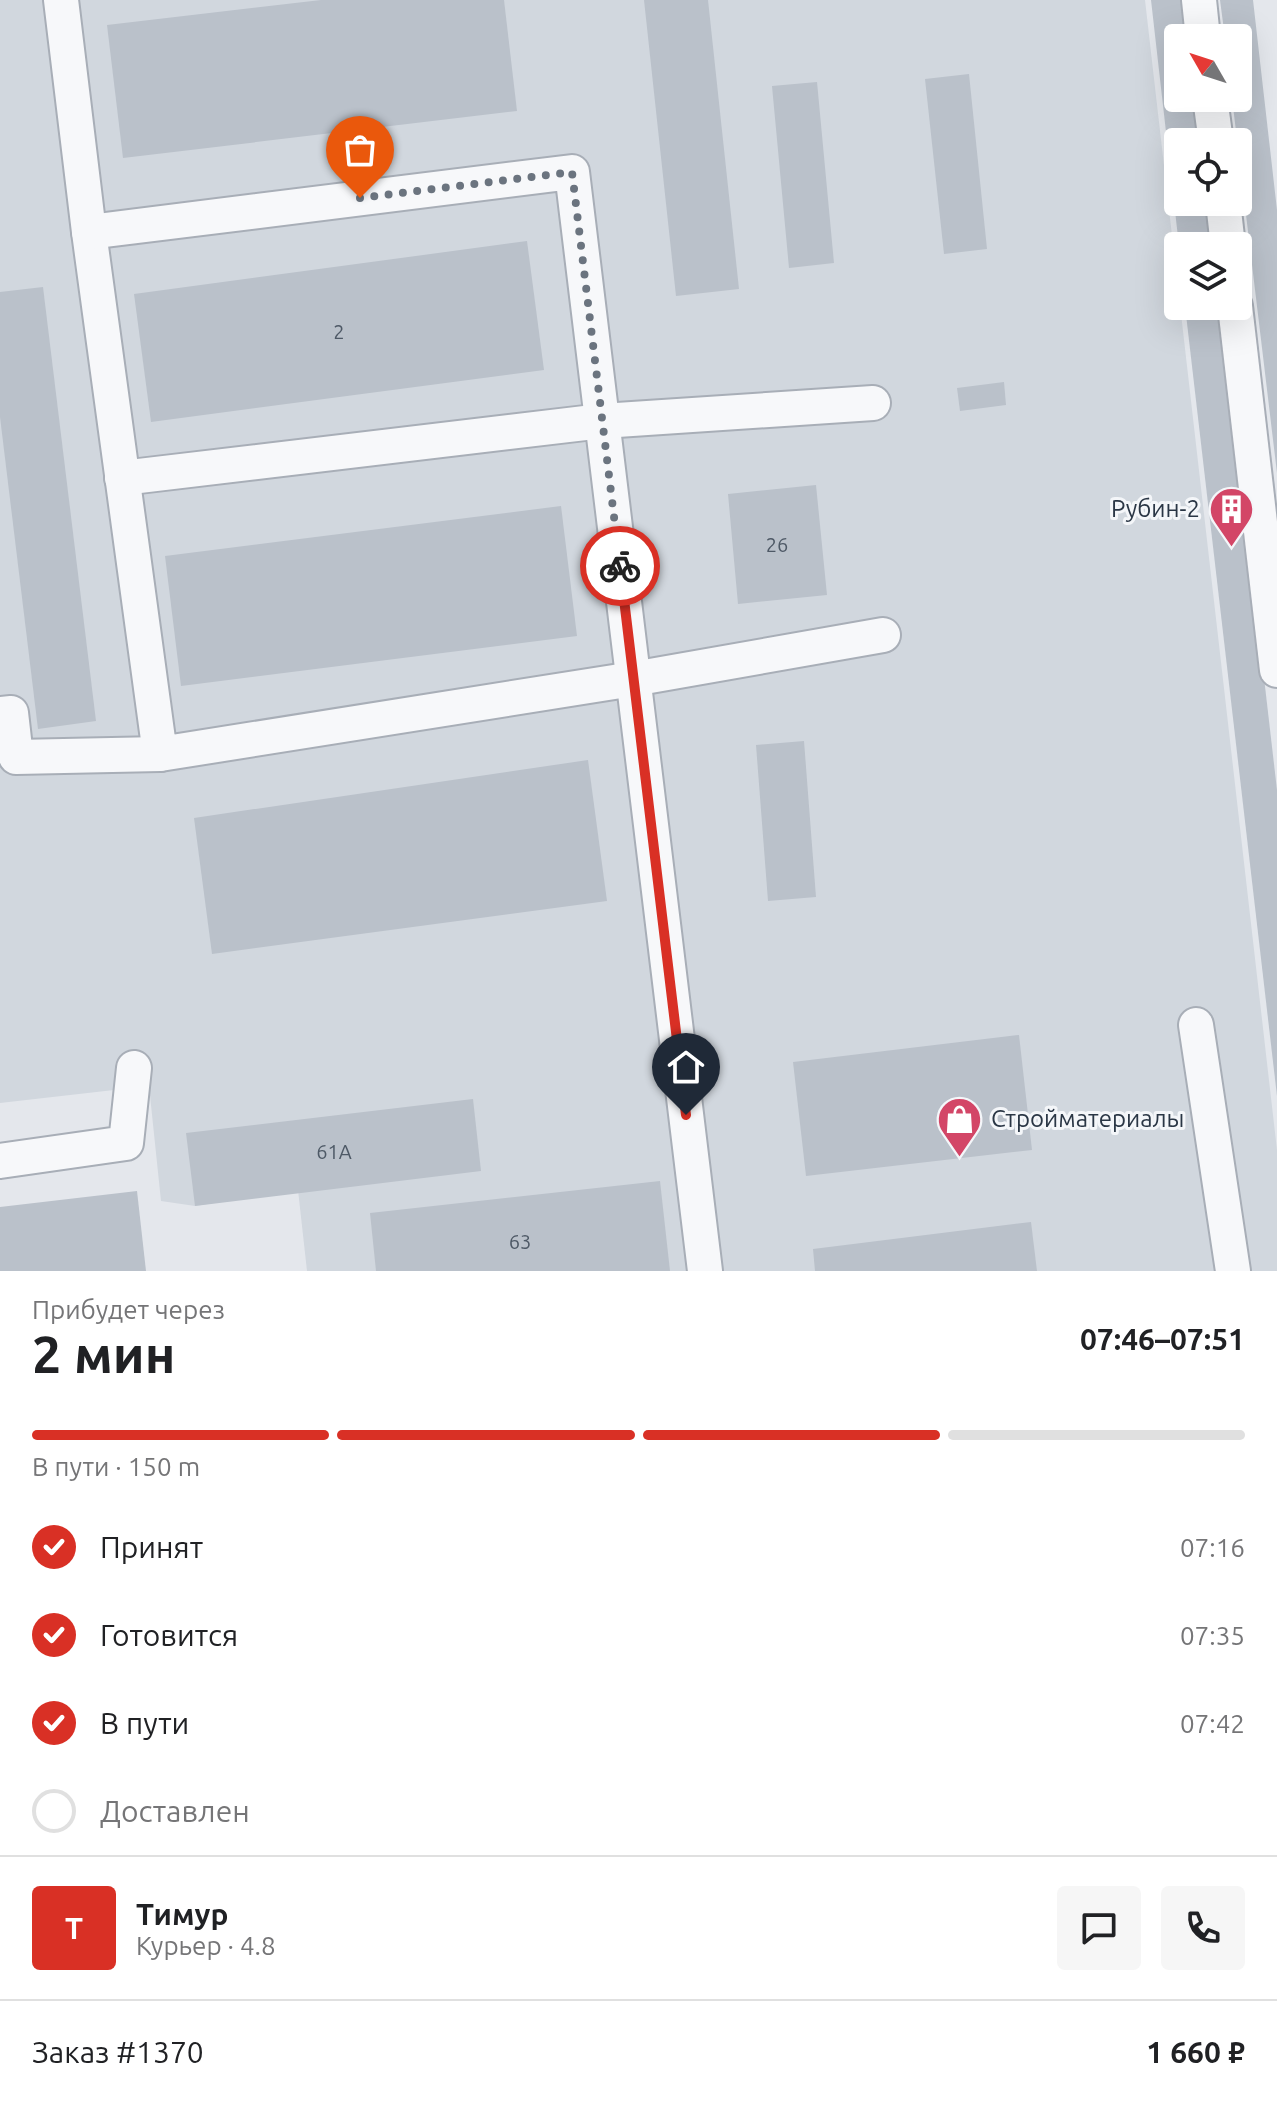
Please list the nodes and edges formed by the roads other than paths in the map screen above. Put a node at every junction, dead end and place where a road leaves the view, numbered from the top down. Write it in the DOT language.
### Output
graph roads {
  1 [pos="61,0"];
  2 [pos="1199,0"];
  3 [pos="1202,24"];
  4 [pos="89,232"];
  5 [pos="1237,320"];
  6 [pos="873,403"];
  7 [pos="602,421"];
  8 [pos="122,478"];
  9 [pos="883,635"];
  10 [pos="1277,670"];
  11 [pos="633,679"];
  12 [pos="0,714"];
  13 [pos="160,754"];
  14 [pos="1196,1025"];
  15 [pos="134,1068"];
  16 [pos="0,1161"];
  17 [pos="705,1271"];
  18 [pos="1233,1271"];
  1 -- 4 [label="lane"];
  2 -- 3 [label="lane"];
  4 -- 7 [label="lane"];
  4 -- 8 [label="lane"];
  5 -- 10 [label="lane"];
  6 -- 7 [label="lane"];
  7 -- 8 [label="lane"];
  7 -- 11 [label="lane"];
  8 -- 13 [label="lane"];
  9 -- 11 [label="lane"];
  11 -- 13 [label="lane"];
  11 -- 17 [label="lane"];
  12 -- 13 [label="lane"];
  14 -- 18 [label="lane"];
  15 -- 16 [label="lane"];
}
